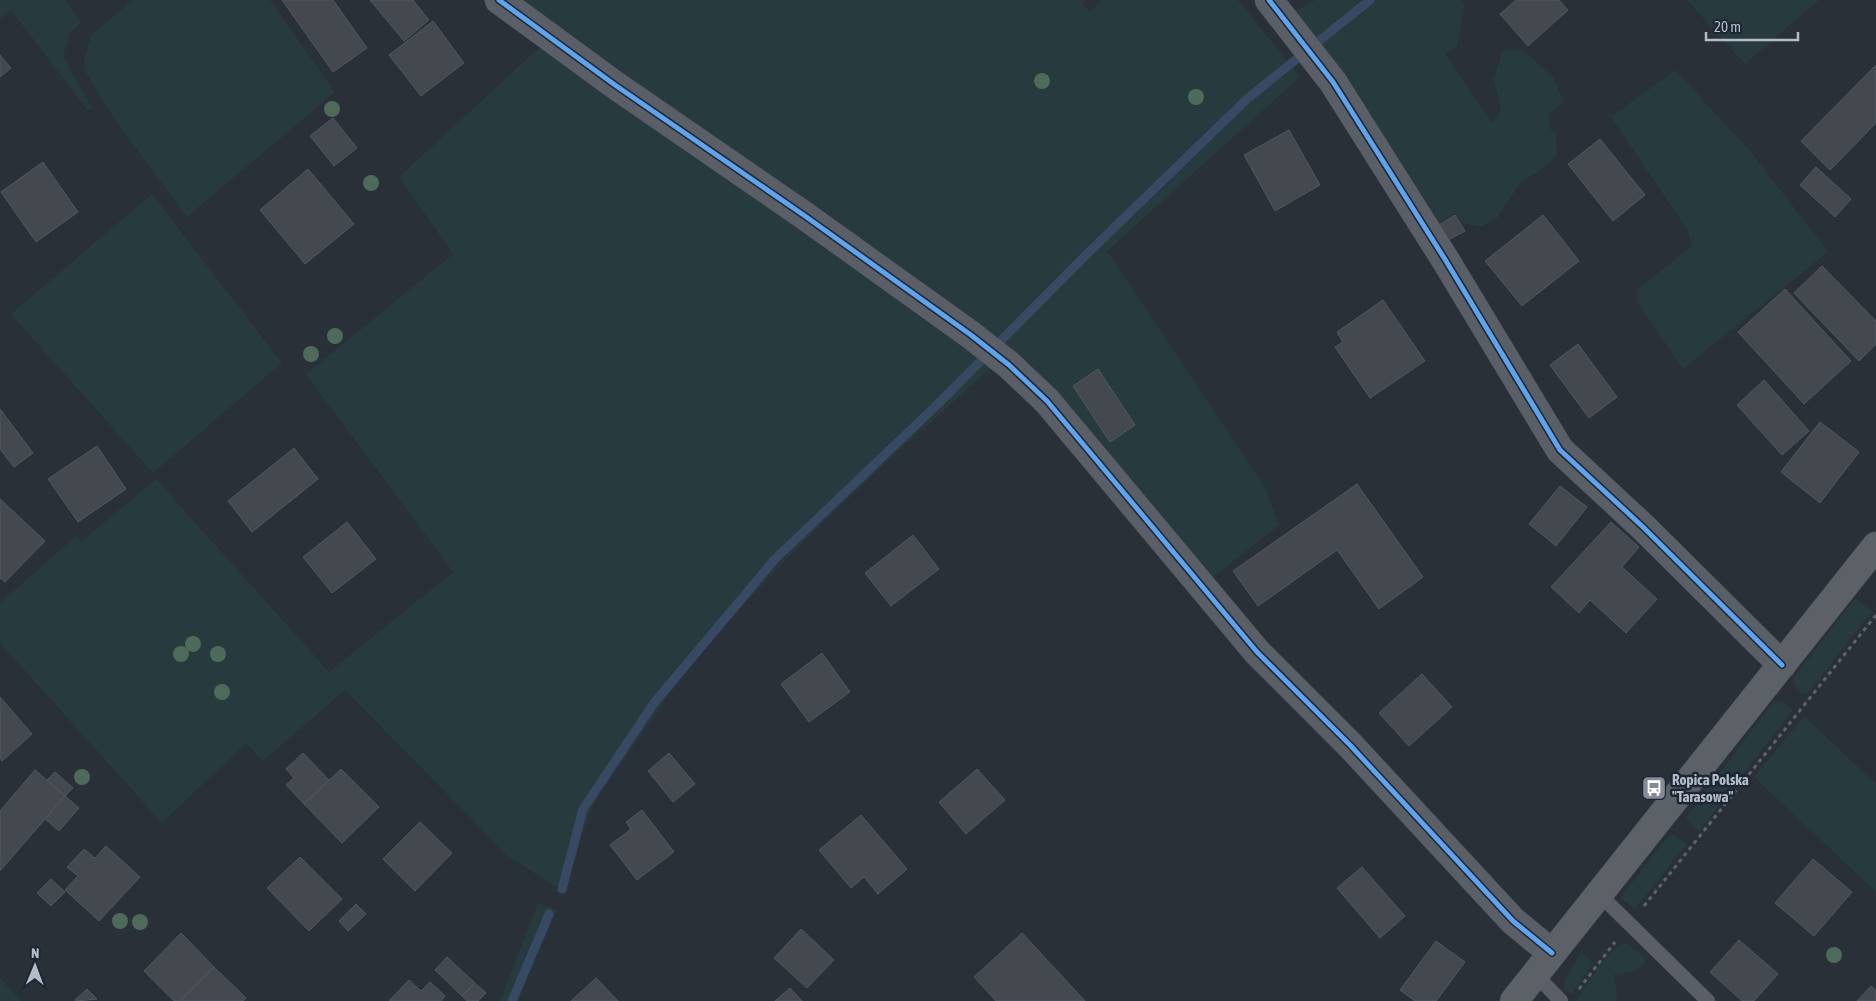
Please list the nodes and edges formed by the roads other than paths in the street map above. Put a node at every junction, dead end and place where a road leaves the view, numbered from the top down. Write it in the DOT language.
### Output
graph roads {
  1 [pos="499,0"];
  2 [pos="1269,0"];
  3 [pos="1876,546"];
  4 [pos="1782,665"];
  5 [pos="1599,894"];
  6 [pos="1552,953"];
  7 [pos="1535,974"];
  8 [pos="1514,1001"];
  9 [pos="1561,1001"];
  10 [pos="1708,1001"];
  1 -- 6 [label="street"];
  2 -- 4 [label="street"];
  3 -- 4 [label="main road"];
  4 -- 5 [label="main road"];
  5 -- 6 [label="main road"];
  5 -- 10 [label="lane"];
  6 -- 7 [label="main road"];
  7 -- 8 [label="main road"];
  7 -- 9 [label="lane"];
}
